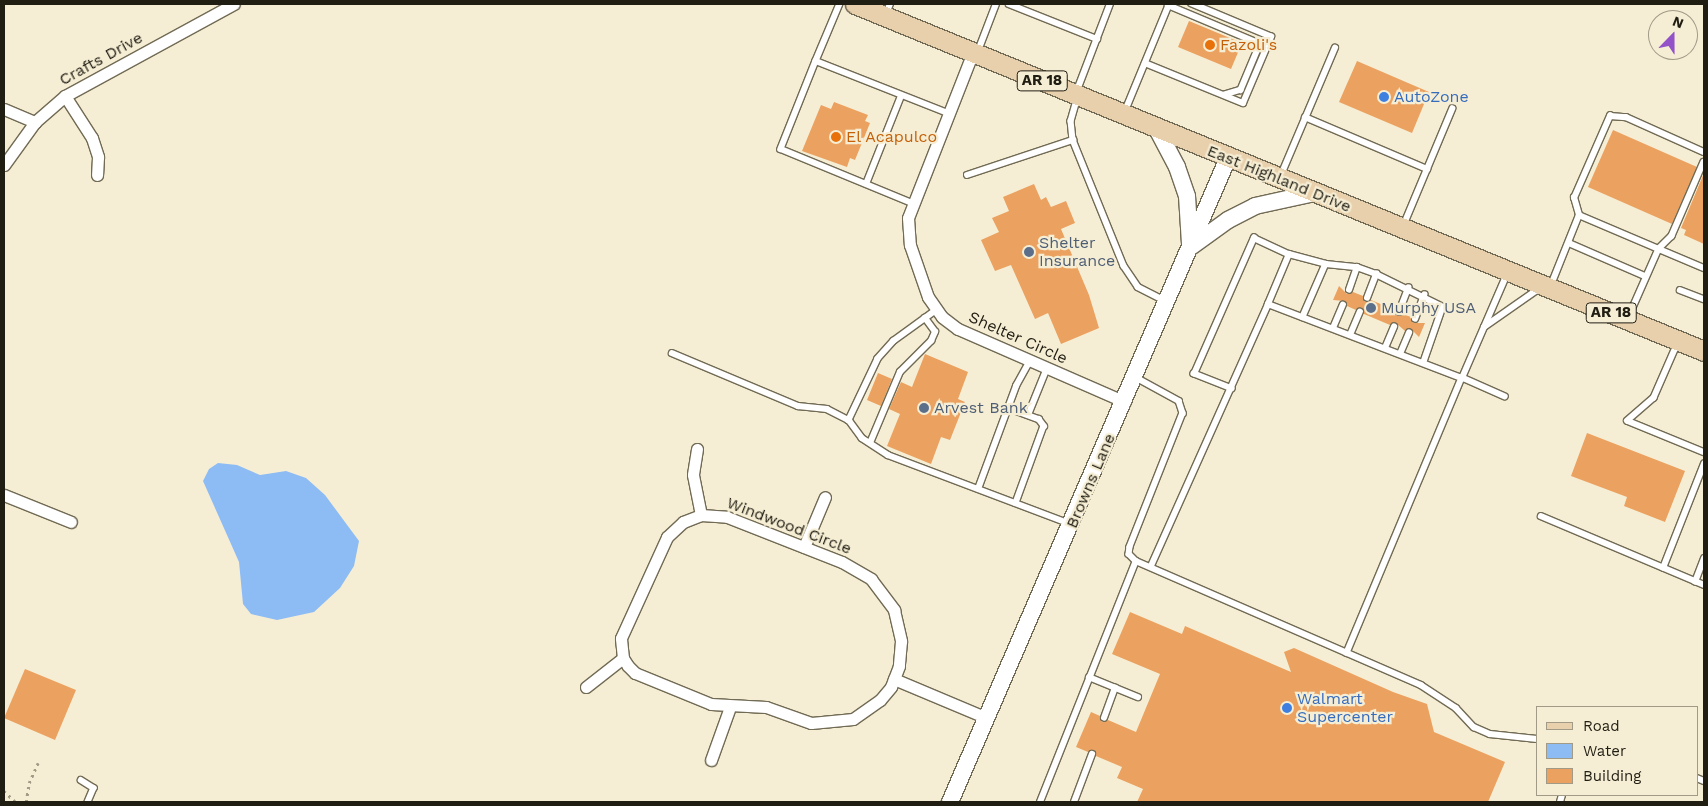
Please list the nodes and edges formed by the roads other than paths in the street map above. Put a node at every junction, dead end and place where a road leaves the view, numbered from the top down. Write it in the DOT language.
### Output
graph roads {
  1 [pos="234,4"];
  2 [pos="840,4"];
  3 [pos="855,4"];
  4 [pos="996,4"];
  5 [pos="1008,4"];
  6 [pos="1110,4"];
  7 [pos="1169,4"];
  8 [pos="1192,4"];
  9 [pos="887,10"];
  10 [pos="1097,39"];
  11 [pos="1335,48"];
  12 [pos="975,53"];
  13 [pos="816,61"];
  14 [pos="1145,63"];
  15 [pos="1077,95"];
  16 [pos="1223,95"];
  17 [pos="65,96"];
  18 [pos="901,96"];
  19 [pos="4,109"];
  20 [pos="1452,109"];
  21 [pos="948,113"];
  22 [pos="1124,115"];
  23 [pos="1305,117"];
  24 [pos="35,122"];
  25 [pos="1157,129"];
  26 [pos="1073,140"];
  27 [pos="1704,152"];
  28 [pos="1228,158"];
  29 [pos="1704,162"];
  30 [pos="4,166"];
  31 [pos="1427,169"];
  32 [pos="97,175"];
  33 [pos="967,175"];
  34 [pos="1279,179"];
  35 [pos="866,184"];
  36 [pos="1314,193"];
  37 [pos="912,203"];
  38 [pos="1579,216"];
  39 [pos="1402,229"];
  40 [pos="1569,243"];
  41 [pos="1190,248"];
  42 [pos="1659,249"];
  43 [pos="1289,254"];
  44 [pos="1326,264"];
  45 [pos="1357,267"];
  46 [pos="1704,268"];
  47 [pos="1508,272"];
  48 [pos="1376,274"];
  49 [pos="1645,276"];
  50 [pos="1408,288"];
  51 [pos="1546,288"];
  52 [pos="1349,290"];
  53 [pos="1680,290"];
  54 [pos="1424,295"];
  55 [pos="1367,298"];
  56 [pos="1704,299"];
  57 [pos="1168,302"];
  58 [pos="1268,304"];
  59 [pos="1343,305"];
  60 [pos="937,310"];
  61 [pos="1360,312"];
  62 [pos="1399,312"];
  63 [pos="1303,317"];
  64 [pos="925,318"];
  65 [pos="1415,319"];
  66 [pos="1628,320"];
  67 [pos="1394,326"];
  68 [pos="1484,327"];
  69 [pos="1333,328"];
  70 [pos="1409,333"];
  71 [pos="1350,335"];
  72 [pos="1678,341"];
  73 [pos="1385,348"];
  74 [pos="1702,348"];
  75 [pos="672,353"];
  76 [pos="1400,354"];
  77 [pos="1030,360"];
  78 [pos="1424,362"];
  79 [pos="1047,368"];
  80 [pos="1135,377"];
  81 [pos="1462,378"];
  82 [pos="1232,389"];
  83 [pos="1505,397"];
  84 [pos="1125,402"];
  85 [pos="1008,408"];
  86 [pos="1028,415"];
  87 [pos="849,420"];
  88 [pos="870,443"];
  89 [pos="697,449"];
  90 [pos="1704,452"];
  91 [pos="1704,464"];
  92 [pos="1702,477"];
  93 [pos="978,489"];
  94 [pos="4,495"];
  95 [pos="825,497"];
  96 [pos="1016,502"];
  97 [pos="701,515"];
  98 [pos="1541,516"];
  99 [pos="71,522"];
  100 [pos="1072,524"];
  101 [pos="804,546"];
  102 [pos="1704,558"];
  103 [pos="1136,561"];
  104 [pos="1151,566"];
  105 [pos="1662,568"];
  106 [pos="1695,582"];
  107 [pos="1704,585"];
  108 [pos="1347,653"];
  109 [pos="623,658"];
  110 [pos="1089,677"];
  111 [pos="894,679"];
  112 [pos="586,687"];
  113 [pos="1115,688"];
  114 [pos="1138,697"];
  115 [pos="730,707"];
  116 [pos="987,718"];
  117 [pos="1104,718"];
  118 [pos="1536,739"];
  119 [pos="1092,754"];
  120 [pos="711,760"];
  121 [pos="80,780"];
  122 [pos="88,802"];
  123 [pos="950,802"];
  124 [pos="1040,802"];
  125 [pos="1074,802"];
  1 -- 17 [label="street, Crafts Drive"];
  2 -- 13 [label="lane"];
  3 -- 9 [label="main road, East Highland Drive / AR 18"];
  4 -- 12 [label="lane"];
  5 -- 10 [label="lane"];
  6 -- 10 [label="lane"];
  7 -- 14 [label="lane"];
  7 -- 16 [label="lane"];
  8 -- 16 [label="lane"];
  9 -- 12 [label="main road, East Highland Drive / AR 18"];
  10 -- 15 [label="lane"];
  11 -- 23 [label="lane"];
  12 -- 15 [label="main road, East Highland Drive / AR 18"];
  12 -- 21 [label="street, Shelter Circle"];
  13 -- 18 [label="lane"];
  13 -- 35 [label="lane"];
  14 -- 16 [label="lane"];
  14 -- 22 [label="lane"];
  15 -- 22 [label="main road, East Highland Drive / AR 18"];
  15 -- 26 [label="lane"];
  17 -- 24 [label="street, Crafts Drive"];
  17 -- 32 [label="street"];
  18 -- 21 [label="lane"];
  18 -- 35 [label="lane"];
  19 -- 24 [label="street"];
  20 -- 31 [label="lane"];
  21 -- 37 [label="street, Shelter Circle"];
  22 -- 25 [label="main road, East Highland Drive / AR 18"];
  23 -- 31 [label="lane"];
  23 -- 34 [label="lane"];
  24 -- 30 [label="street, Crafts Drive"];
  25 -- 28 [label="main road, East Highland Drive / AR 18"];
  25 -- 41 [label="street"];
  26 -- 33 [label="lane"];
  26 -- 57 [label="lane"];
  27 -- 38 [label="lane"];
  28 -- 34 [label="main road, East Highland Drive / AR 18"];
  28 -- 41 [label="street, Browns Lane"];
  29 -- 42 [label="lane"];
  31 -- 39 [label="lane"];
  34 -- 36 [label="main road, East Highland Drive / AR 18"];
  35 -- 37 [label="lane"];
  36 -- 39 [label="main road, East Highland Drive / AR 18"];
  36 -- 41 [label="street"];
  37 -- 60 [label="street, Shelter Circle"];
  38 -- 40 [label="lane"];
  38 -- 42 [label="lane"];
  39 -- 47 [label="main road, East Highland Drive / AR 18"];
  40 -- 49 [label="lane"];
  40 -- 51 [label="lane"];
  41 -- 57 [label="street, Browns Lane"];
  42 -- 46 [label="lane"];
  42 -- 49 [label="lane"];
  43 -- 44 [label="lane"];
  43 -- 58 [label="lane"];
  43 -- 82 [label="lane"];
  44 -- 45 [label="lane"];
  44 -- 63 [label="lane"];
  45 -- 48 [label="lane"];
  45 -- 52 [label="lane"];
  47 -- 51 [label="main road, East Highland Drive / AR 18"];
  47 -- 68 [label="lane"];
  48 -- 50 [label="lane"];
  48 -- 55 [label="lane"];
  49 -- 66 [label="lane"];
  50 -- 54 [label="lane"];
  50 -- 62 [label="lane"];
  51 -- 66 [label="main road, East Highland Drive / AR 18"];
  51 -- 68 [label="lane"];
  53 -- 56 [label="lane"];
  54 -- 65 [label="lane"];
  54 -- 78 [label="lane"];
  57 -- 80 [label="street, Browns Lane"];
  58 -- 63 [label="lane"];
  58 -- 82 [label="lane"];
  59 -- 69 [label="lane"];
  60 -- 64 [label="lane"];
  60 -- 77 [label="street, Shelter Circle"];
  61 -- 71 [label="lane"];
  63 -- 69 [label="lane"];
  64 -- 87 [label="lane"];
  64 -- 88 [label="lane"];
  66 -- 72 [label="main road, East Highland Drive / AR 18"];
  67 -- 73 [label="lane"];
  68 -- 81 [label="lane"];
  69 -- 71 [label="lane"];
  70 -- 76 [label="lane"];
  71 -- 73 [label="lane"];
  72 -- 74 [label="main road, East Highland Drive / AR 18"];
  72 -- 90 [label="lane"];
  73 -- 76 [label="lane"];
  75 -- 87 [label="lane"];
  76 -- 78 [label="lane"];
  77 -- 79 [label="street, Shelter Circle"];
  77 -- 85 [label="lane"];
  78 -- 81 [label="lane"];
  79 -- 84 [label="street, Shelter Circle"];
  79 -- 86 [label="lane"];
  80 -- 84 [label="street, Browns Lane"];
  80 -- 103 [label="lane"];
  81 -- 83 [label="lane"];
  81 -- 108 [label="lane"];
  82 -- 104 [label="lane"];
  84 -- 100 [label="street, Browns Lane"];
  85 -- 86 [label="lane"];
  85 -- 93 [label="lane"];
  86 -- 96 [label="lane"];
  87 -- 88 [label="lane"];
  88 -- 93 [label="lane"];
  89 -- 97 [label="street"];
  91 -- 92 [label="lane"];
  92 -- 105 [label="lane"];
  93 -- 96 [label="lane"];
  94 -- 99 [label="street"];
  95 -- 101 [label="street"];
  96 -- 100 [label="lane"];
  97 -- 101 [label="street, Windwood Circle"];
  97 -- 109 [label="street, Windwood Circle"];
  98 -- 105 [label="lane"];
  100 -- 116 [label="street, Browns Lane"];
  101 -- 111 [label="street, Windwood Circle"];
  102 -- 106 [label="lane"];
  103 -- 104 [label="lane"];
  103 -- 110 [label="lane"];
  104 -- 108 [label="lane"];
  105 -- 106 [label="lane"];
  106 -- 107 [label="lane"];
  108 -- 118 [label="lane"];
  109 -- 112 [label="street"];
  109 -- 115 [label="street, Windwood Circle"];
  110 -- 113 [label="lane"];
  110 -- 124 [label="lane"];
  111 -- 115 [label="street, Windwood Circle"];
  111 -- 116 [label="street"];
  113 -- 114 [label="lane"];
  113 -- 117 [label="lane"];
  115 -- 120 [label="street"];
  116 -- 123 [label="street, Browns Lane"];
  119 -- 125 [label="lane"];
  121 -- 122 [label="lane"];
}
